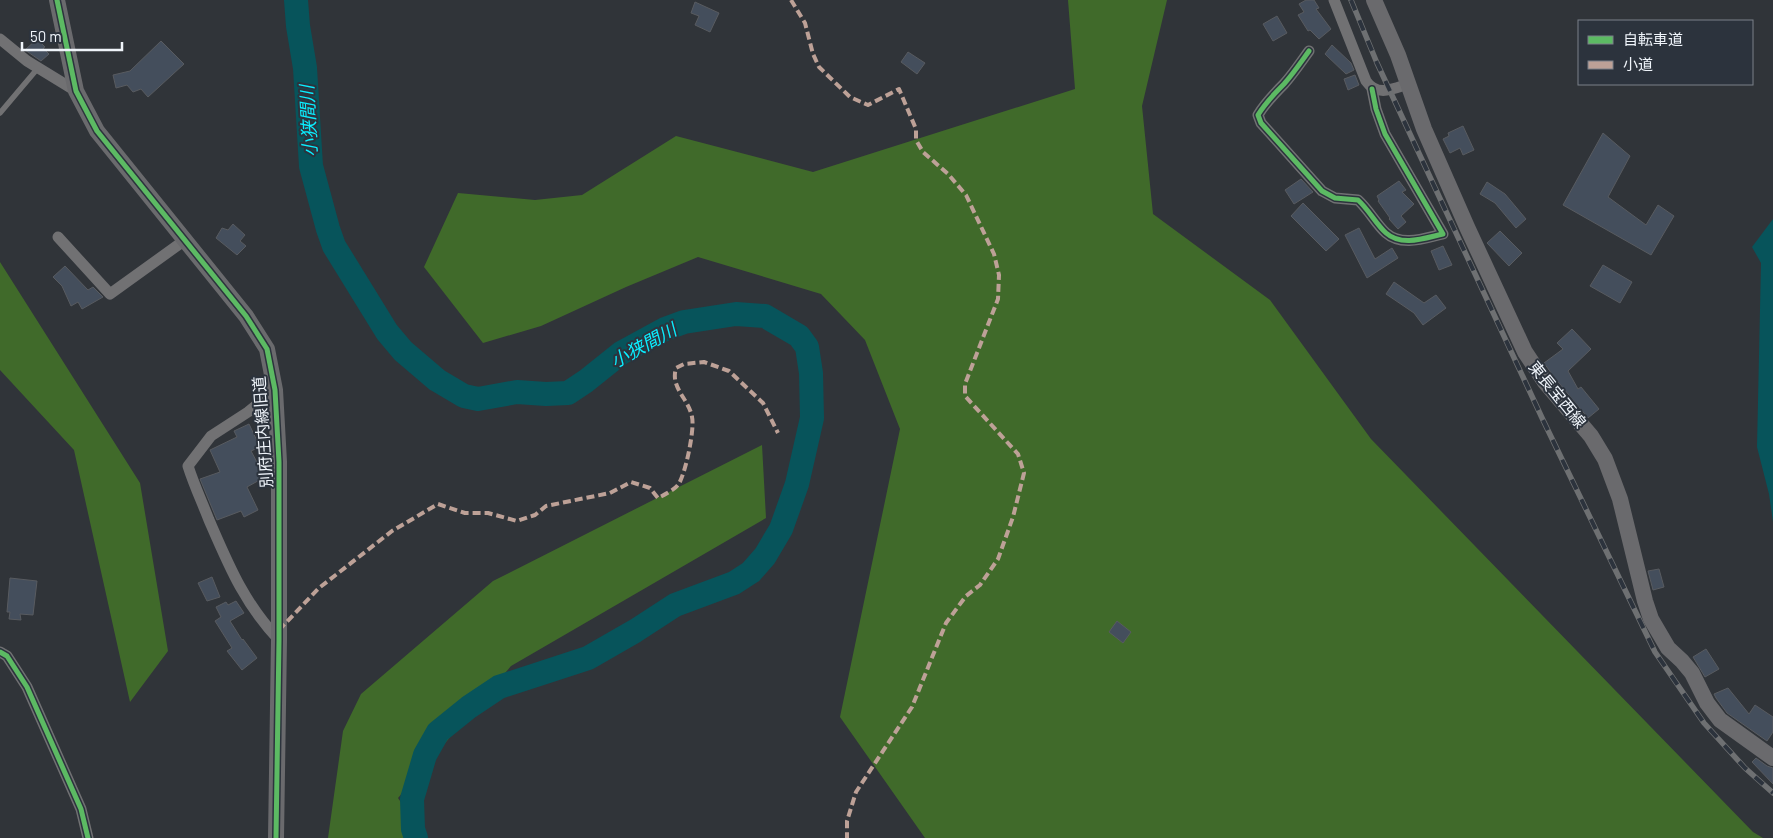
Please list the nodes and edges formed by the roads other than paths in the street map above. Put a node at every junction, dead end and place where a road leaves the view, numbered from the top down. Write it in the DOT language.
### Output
graph roads {
  1 [pos="57,0"];
  2 [pos="1334,0"];
  3 [pos="1374,0"];
  4 [pos="0,39"];
  5 [pos="1309,52"];
  6 [pos="38,68"];
  7 [pos="1408,84"];
  8 [pos="1372,89"];
  9 [pos="76,91"];
  10 [pos="0,113"];
  11 [pos="58,237"];
  12 [pos="185,240"];
  13 [pos="275,390"];
  14 [pos="279,640"];
  15 [pos="0,652"];
  16 [pos="1773,758"];
  17 [pos="88,838"];
  18 [pos="276,838"];
  1 -- 9 [label="street, 別府庄内線旧道"];
  2 -- 8 [label="street"];
  3 -- 7 [label="street, 東長宝西線"];
  4 -- 6 [label="street"];
  5 -- 8 [label="street"];
  6 -- 9 [label="street"];
  6 -- 10 [label="lane"];
  7 -- 8 [label="street"];
  7 -- 16 [label="street, 東長宝西線"];
  9 -- 12 [label="street, 別府庄内線旧道"];
  11 -- 12 [label="street"];
  12 -- 13 [label="street, 別府庄内線旧道"];
  13 -- 14 [label="street, 別府庄内線旧道"];
  13 -- 14 [label="street"];
  14 -- 18 [label="street, 別府庄内線旧道"];
  15 -- 17 [label="street"];
}
